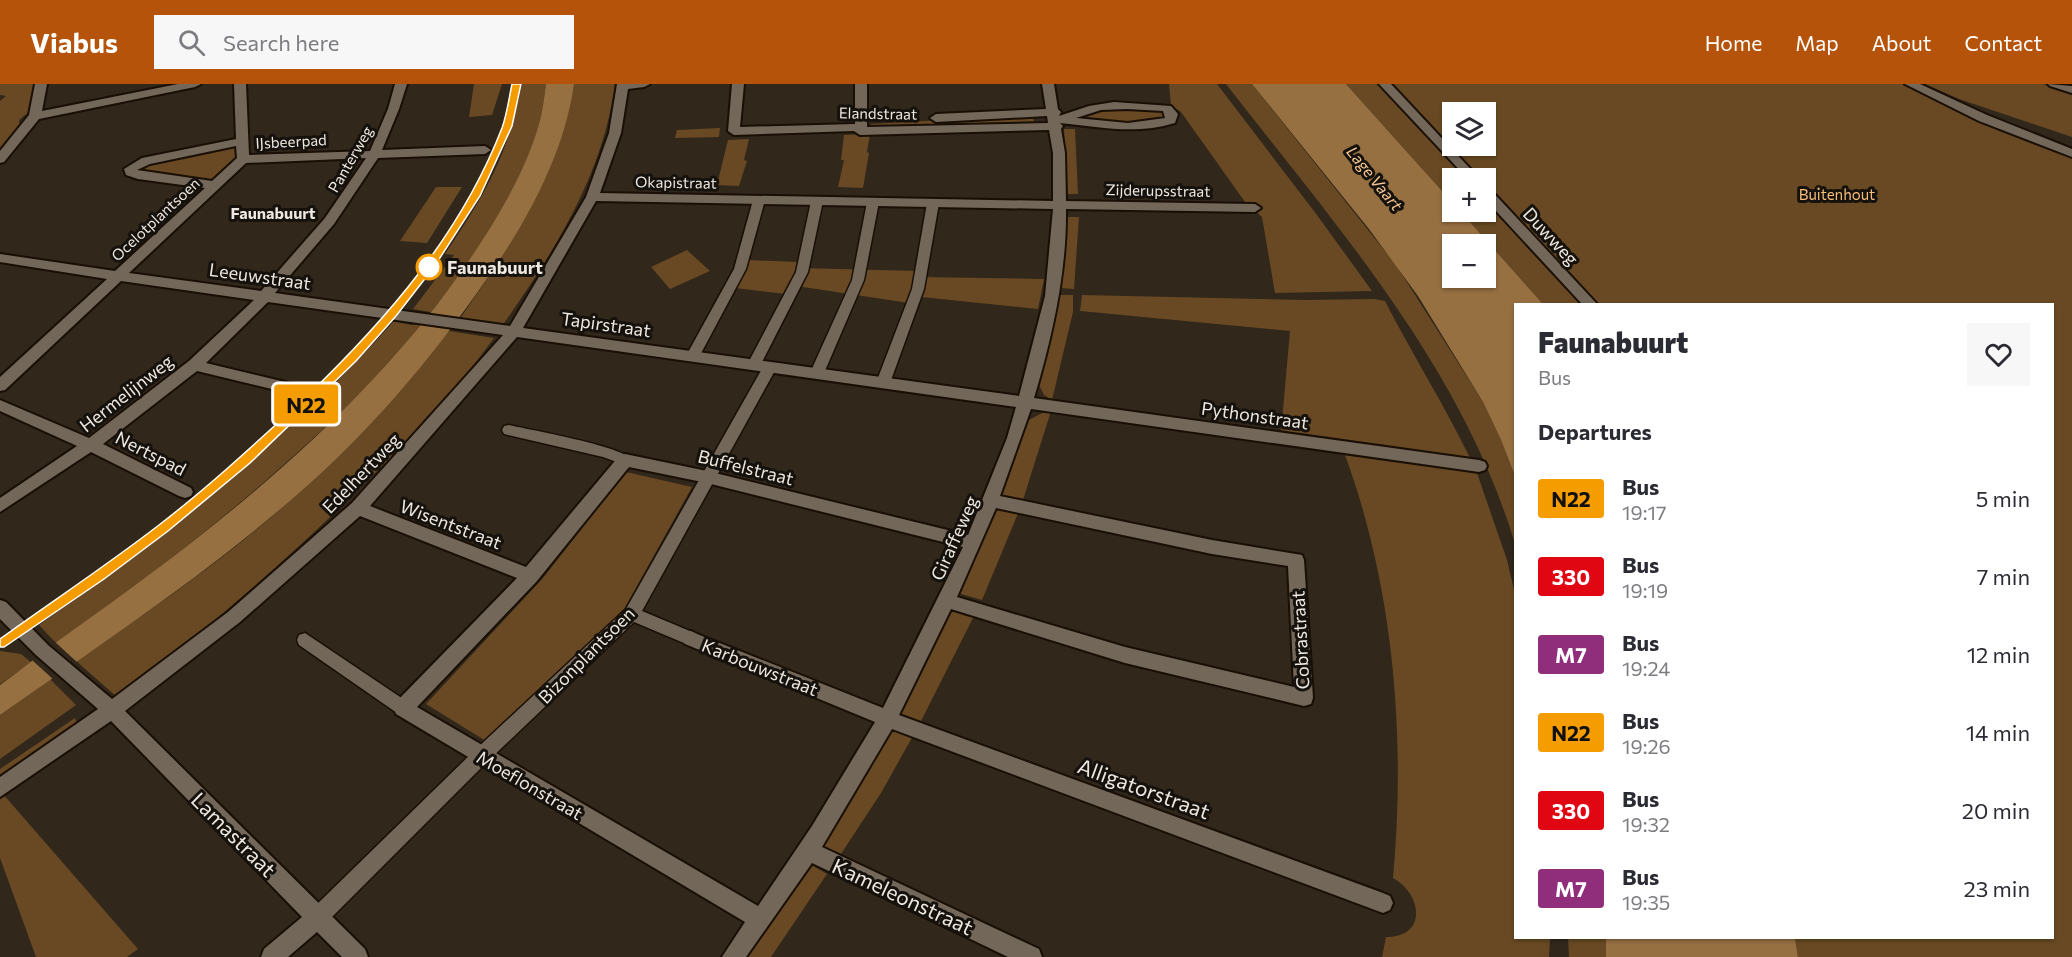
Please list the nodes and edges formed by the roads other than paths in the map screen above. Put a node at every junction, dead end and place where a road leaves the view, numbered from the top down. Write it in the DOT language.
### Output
graph roads {
  1 [pos="41,84"];
  2 [pos="195,84"];
  3 [pos="240,84"];
  4 [pos="401,84"];
  5 [pos="644,84"];
  6 [pos="738,84"];
  7 [pos="861,84"];
  8 [pos="1048,84"];
  9 [pos="1385,84"];
  10 [pos="2054,84"];
  11 [pos="623,85"];
  12 [pos="1917,85"];
  13 [pos="2072,90"];
  14 [pos="35,116"];
  15 [pos="1058,119"];
  16 [pos="861,124"];
  17 [pos="242,141"];
  18 [pos="2072,141"];
  19 [pos="485,150"];
  20 [pos="375,153"];
  21 [pos="2072,153"];
  22 [pos="0,159"];
  23 [pos="243,159"];
  24 [pos="1464,168"];
  25 [pos="215,185"];
  26 [pos="592,197"];
  27 [pos="759,200"];
  28 [pos="817,201"];
  29 [pos="873,202"];
  30 [pos="933,203"];
  31 [pos="1496,203"];
  32 [pos="1061,205"];
  33 [pos="1254,208"];
  34 [pos="0,258"];
  35 [pos="118,276"];
  36 [pos="265,297"];
  37 [pos="1589,303"];
  38 [pos="514,331"];
  39 [pos="693,356"];
  40 [pos="754,364"];
  41 [pos="194,365"];
  42 [pos="770,367"];
  43 [pos="7,371"];
  44 [pos="817,374"];
  45 [pos="883,383"];
  46 [pos="0,386"];
  47 [pos="301,391"];
  48 [pos="1027,401"];
  49 [pos="0,405"];
  50 [pos="509,430"];
  51 [pos="91,445"];
  52 [pos="625,460"];
  53 [pos="1479,466"];
  54 [pos="707,477"];
  55 [pos="186,492"];
  56 [pos="992,501"];
  57 [pos="0,506"];
  58 [pos="358,508"];
  59 [pos="973,543"];
  60 [pos="531,576"];
  61 [pos="947,601"];
  62 [pos="0,607"];
  63 [pos="633,614"];
  64 [pos="691,639"];
  65 [pos="305,640"];
  66 [pos="403,708"];
  67 [pos="112,711"];
  68 [pos="888,719"];
  69 [pos="481,756"];
  70 [pos="0,788"];
  71 [pos="808,851"];
  72 [pos="1383,903"];
  73 [pos="318,917"];
  74 [pos="760,919"];
  75 [pos="272,957"];
  76 [pos="357,957"];
  77 [pos="733,957"];
  78 [pos="1031,957"];
  1 -- 14 [label="street"];
  2 -- 14 [label="street"];
  3 -- 17 [label="street"];
  4 -- 20 [label="street, Panterweg"];
  5 -- 11 [label="street"];
  6 -- 16 [label="street, Elandstraat"];
  7 -- 16 [label="street"];
  8 -- 15 [label="street, Giraffeweg"];
  9 -- 24 [label="street"];
  10 -- 13 [label="street"];
  11 -- 26 [label="street, Edelhertweg"];
  12 -- 18 [label="street"];
  12 -- 21 [label="street"];
  14 -- 22 [label="street"];
  15 -- 15 [label="street"];
  15 -- 16 [label="street, Elandstraat"];
  15 -- 32 [label="street, Giraffeweg"];
  17 -- 23 [label="street"];
  17 -- 25 [label="street, Ocelotplantsoen"];
  19 -- 20 [label="street, IJsbeerpad"];
  20 -- 23 [label="street, IJsbeerpad"];
  20 -- 36 [label="street, Panterweg"];
  23 -- 25 [label="street, Ocelotplantsoen"];
  25 -- 35 [label="street, Ocelotplantsoen"];
  26 -- 27 [label="street, Okapistraat"];
  26 -- 38 [label="street, Edelhertweg"];
  27 -- 28 [label="street, Okapistraat"];
  27 -- 39 [label="street"];
  28 -- 29 [label="street, Okapistraat"];
  28 -- 40 [label="street"];
  29 -- 30 [label="street, Okapistraat"];
  29 -- 44 [label="street"];
  30 -- 32 [label="street, Okapistraat"];
  30 -- 45 [label="street"];
  31 -- 37 [label="street, Duwweg"];
  32 -- 33 [label="street, Zijderupsstraat"];
  32 -- 48 [label="street, Giraffeweg"];
  34 -- 35 [label="street, Leeuwstraat"];
  35 -- 36 [label="street, Leeuwstraat"];
  35 -- 43 [label="street, Ocelotplantsoen"];
  36 -- 38 [label="street, Leeuwstraat"];
  36 -- 41 [label="street, Hermelijnweg"];
  38 -- 39 [label="street, Tapirstraat"];
  38 -- 58 [label="street, Edelhertweg"];
  39 -- 40 [label="street, Tapirstraat"];
  40 -- 42 [label="street, Tapirstraat"];
  41 -- 47 [label="street"];
  41 -- 51 [label="street, Hermelijnweg"];
  42 -- 44 [label="street, Tapirstraat"];
  42 -- 54 [label="street, Bizonplantsoen"];
  43 -- 46 [label="street, Ocelotplantsoen"];
  44 -- 45 [label="street, Tapirstraat"];
  45 -- 48 [label="street, Tapirstraat"];
  48 -- 53 [label="street, Pythonstraat"];
  48 -- 56 [label="street, Giraffeweg"];
  49 -- 51 [label="street, Nertspad"];
  50 -- 52 [label="street, Buffelstraat"];
  51 -- 55 [label="street, Nertspad"];
  51 -- 57 [label="street, Hermelijnweg"];
  52 -- 54 [label="street, Buffelstraat"];
  52 -- 60 [label="street"];
  54 -- 59 [label="street, Buffelstraat"];
  54 -- 63 [label="street, Bizonplantsoen"];
  56 -- 59 [label="street, Giraffeweg"];
  56 -- 61 [label="street, Cobrastraat"];
  58 -- 60 [label="street, Wisentstraat"];
  58 -- 67 [label="street, Edelhertweg"];
  59 -- 61 [label="street, Giraffeweg"];
  60 -- 66 [label="street"];
  61 -- 68 [label="street, Giraffeweg"];
  62 -- 67 [label="street, Lamastraat"];
  63 -- 64 [label="street, Karbouwstraat"];
  63 -- 69 [label="street, Bizonplantsoen"];
  64 -- 68 [label="street, Karbouwstraat"];
  65 -- 66 [label="street, Moeflonstraat"];
  66 -- 69 [label="street, Moeflonstraat"];
  67 -- 70 [label="street, Edelhertweg"];
  67 -- 73 [label="street, Lamastraat"];
  68 -- 71 [label="street, Giraffeweg"];
  68 -- 72 [label="street, Alligatorstraat"];
  69 -- 73 [label="street, Bizonplantsoen"];
  69 -- 74 [label="street, Moeflonstraat"];
  71 -- 74 [label="street, Giraffeweg"];
  71 -- 78 [label="street, Kameleonstraat"];
  73 -- 75 [label="street"];
  73 -- 76 [label="street, Lamastraat"];
  74 -- 77 [label="street, Giraffeweg"];
}
